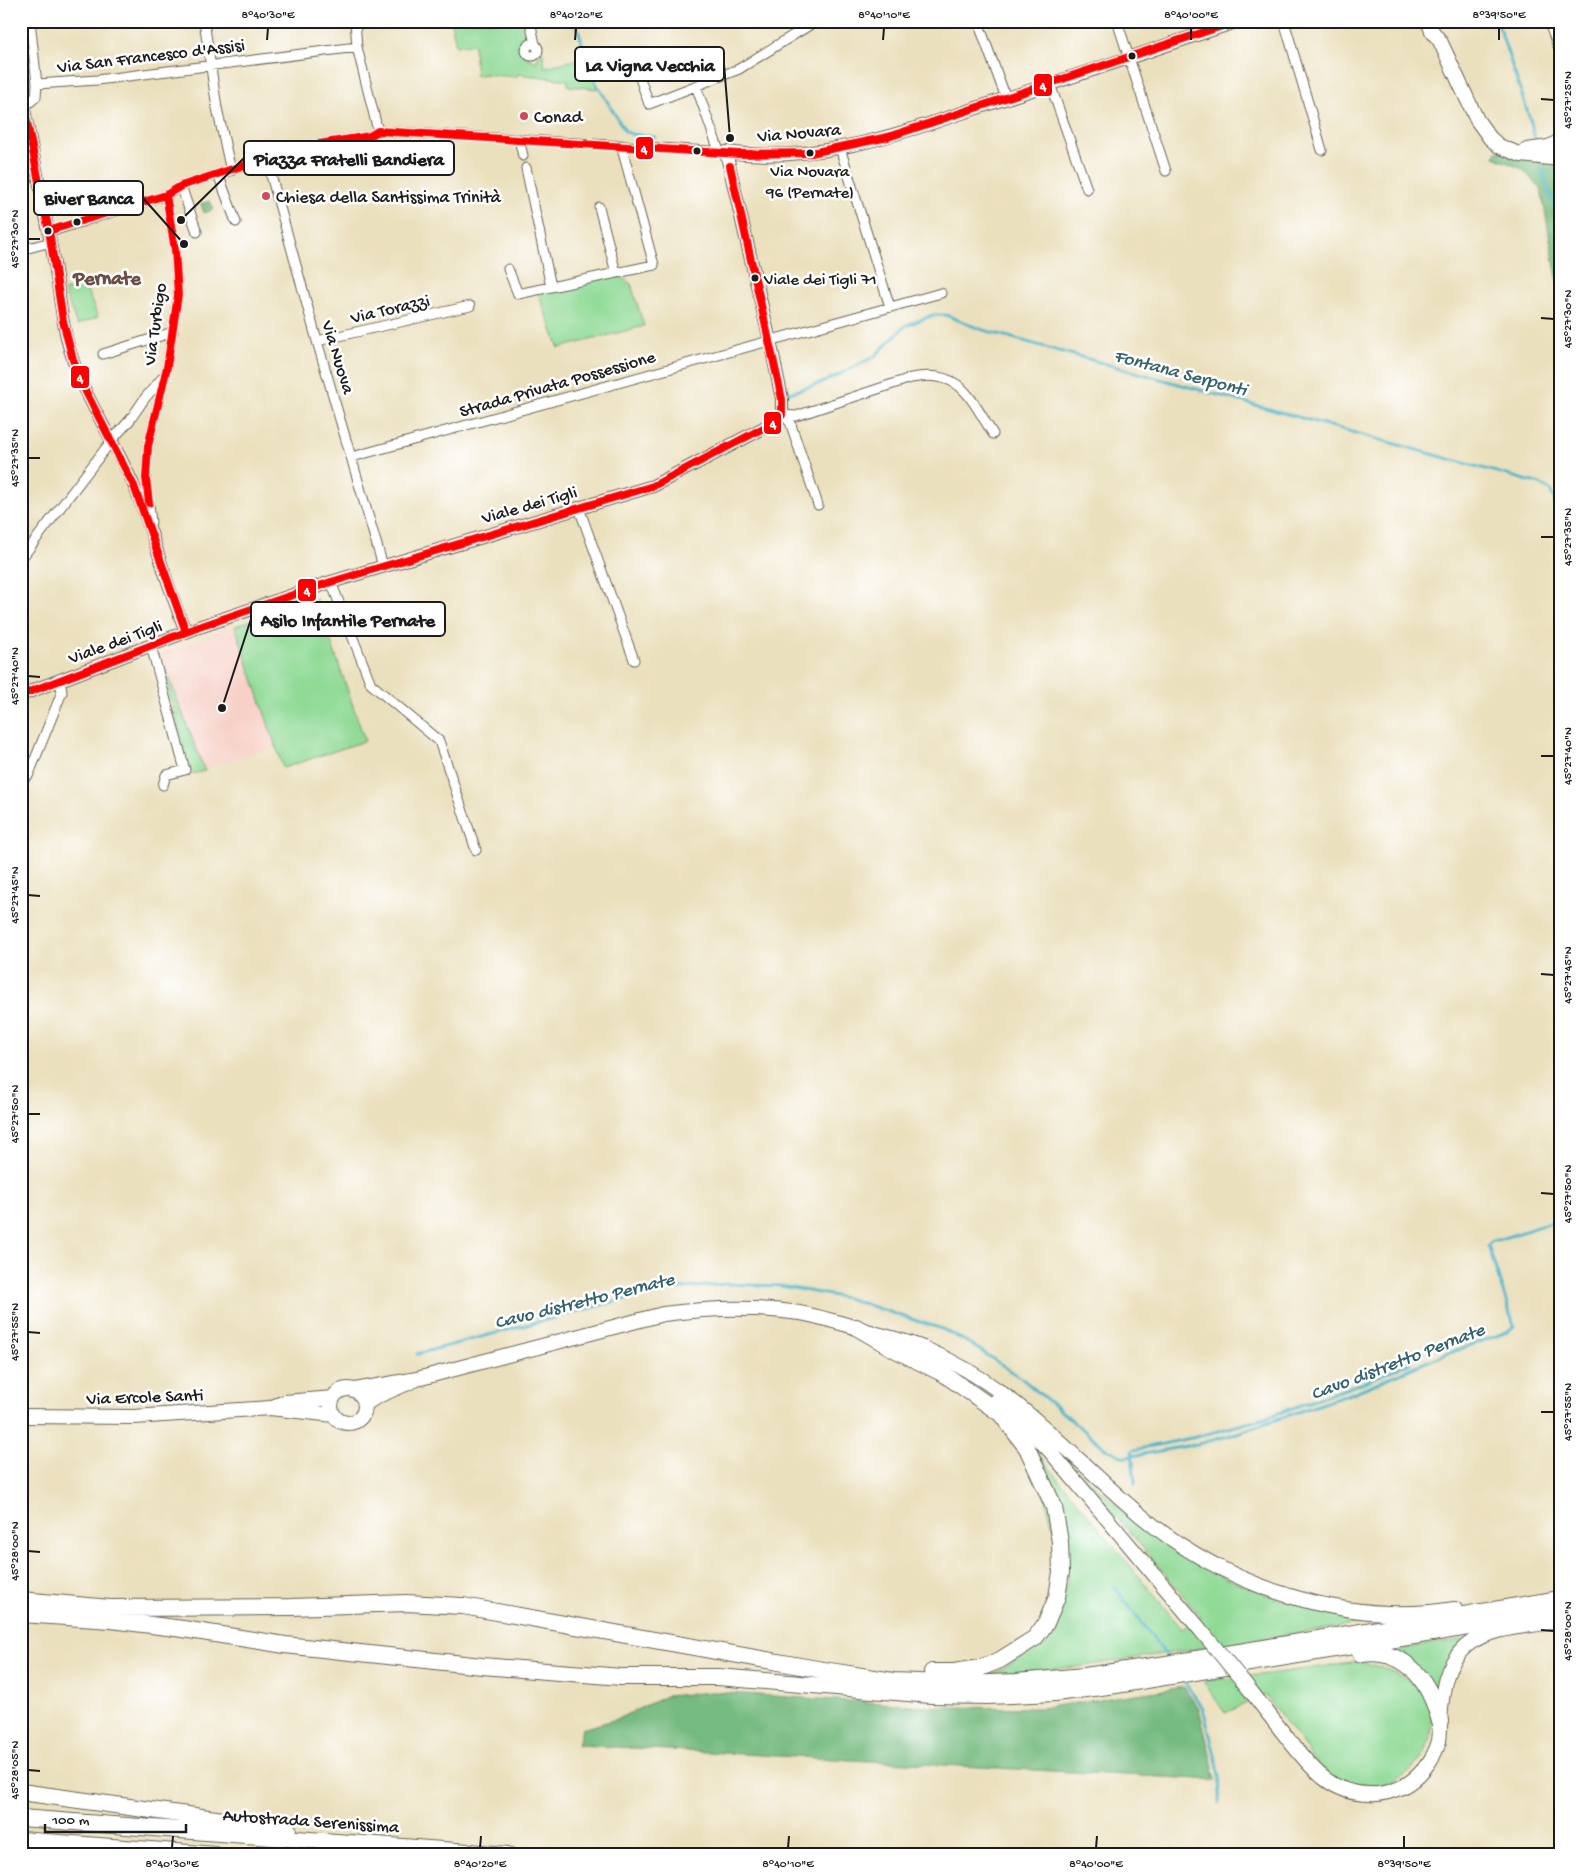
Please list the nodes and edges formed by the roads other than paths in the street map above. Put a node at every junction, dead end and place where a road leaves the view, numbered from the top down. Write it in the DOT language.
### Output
graph roads {
  1 [pos="30,21"];
  2 [pos="204,21"];
  3 [pos="530,21"];
  4 [pos="816,21"];
  5 [pos="1117,21"];
  6 [pos="1238,21"];
  7 [pos="1284,21"];
  8 [pos="1428,21"];
  9 [pos="1437,21"];
  10 [pos="1552,21"];
  11 [pos="355,22"];
  12 [pos="981,30"];
  13 [pos="1560,33"];
  14 [pos="1440,41"];
  15 [pos="535,44"];
  16 [pos="1560,45"];
  17 [pos="357,47"];
  18 [pos="1128,58"];
  19 [pos="209,65"];
  20 [pos="636,67"];
  21 [pos="37,84"];
  22 [pos="1050,84"];
  23 [pos="696,86"];
  24 [pos="1006,98"];
  25 [pos="23,108"];
  26 [pos="378,131"];
  27 [pos="519,139"];
  28 [pos="1560,141"];
  29 [pos="621,145"];
  30 [pos="840,148"];
  31 [pos="1322,150"];
  32 [pos="1509,150"];
  33 [pos="728,152"];
  34 [pos="523,156"];
  35 [pos="266,157"];
  36 [pos="1560,159"];
  37 [pos="526,168"];
  38 [pos="231,171"];
  39 [pos="1166,171"];
  40 [pos="218,174"];
  41 [pos="181,186"];
  42 [pos="1087,189"];
  43 [pos="166,195"];
  44 [pos="599,207"];
  45 [pos="236,222"];
  46 [pos="197,232"];
  47 [pos="49,236"];
  48 [pos="21,250"];
  49 [pos="508,269"];
  50 [pos="616,273"];
  51 [pos="551,287"];
  52 [pos="941,293"];
  53 [pos="470,306"];
  54 [pos="890,307"];
  55 [pos="173,332"];
  56 [pos="770,341"];
  57 [pos="317,342"];
  58 [pos="103,354"];
  59 [pos="165,374"];
  60 [pos="782,415"];
  61 [pos="993,434"];
  62 [pos="112,440"];
  63 [pos="352,457"];
  64 [pos="146,478"];
  65 [pos="134,486"];
  66 [pos="818,505"];
  67 [pos="579,508"];
  68 [pos="153,532"];
  69 [pos="21,559"];
  70 [pos="383,566"];
  71 [pos="331,582"];
  72 [pos="186,632"];
  73 [pos="151,646"];
  74 [pos="634,660"];
  75 [pos="60,680"];
  76 [pos="21,694"];
  77 [pos="21,781"];
  78 [pos="164,785"];
  79 [pos="476,850"];
  80 [pos="856,1327"];
  81 [pos="417,1379"];
  82 [pos="355,1390"];
  83 [pos="334,1398"];
  84 [pos="365,1404"];
  85 [pos="270,1408"];
  86 [pos="334,1415"];
  87 [pos="21,1416"];
  88 [pos="1560,1591"];
  89 [pos="21,1594"];
  90 [pos="1560,1599"];
  91 [pos="21,1600"];
  92 [pos="21,1610"];
  93 [pos="66,1610"];
  94 [pos="1560,1612"];
  95 [pos="21,1614"];
  96 [pos="1560,1621"];
  97 [pos="1247,1664"];
  98 [pos="816,1669"];
  99 [pos="1175,1669"];
  100 [pos="1440,1721"];
  101 [pos="21,1792"];
  102 [pos="21,1818"];
  103 [pos="21,1840"];
  104 [pos="342,1842"];
  105 [pos="215,1855"];
  106 [pos="508,1855"];
  1 -- 21 [label="street"];
  2 -- 19 [label="street"];
  3 -- 15 [label="street"];
  4 -- 23 [label="street"];
  5 -- 18 [label="street"];
  6 -- 18 [label="main road, Via Novara"];
  7 -- 31 [label="street"];
  8 -- 14 [label="main road"];
  9 -- 14 [label="main road"];
  10 -- 13 [label="main road"];
  10 -- 16 [label="main road"];
  11 -- 17 [label="street"];
  12 -- 24 [label="street"];
  14 -- 32 [label="main road"];
  17 -- 19 [label="street, Via San Francesco d'Assisi"];
  17 -- 26 [label="street"];
  18 -- 22 [label="main road, Via Novara"];
  18 -- 39 [label="street"];
  19 -- 21 [label="street, Via San Francesco d'Assisi"];
  19 -- 38 [label="street"];
  20 -- 23 [label="street"];
  21 -- 25 [label="street"];
  22 -- 24 [label="main road, Via Novara"];
  22 -- 42 [label="street"];
  23 -- 33 [label="street"];
  24 -- 30 [label="main road, Via Novara"];
  25 -- 47 [label="street"];
  26 -- 27 [label="street, Via Novara"];
  26 -- 35 [label="street, Via Novara"];
  27 -- 29 [label="street, Via Novara"];
  27 -- 34 [label="street"];
  28 -- 32 [label="main road"];
  29 -- 33 [label="street, Via Novara"];
  29 -- 50 [label="street"];
  30 -- 33 [label="main road, Via Novara"];
  30 -- 54 [label="street"];
  32 -- 36 [label="main road"];
  33 -- 56 [label="main road"];
  35 -- 38 [label="street, Via Novara"];
  35 -- 57 [label="street, Via Nuova"];
  37 -- 51 [label="street"];
  38 -- 40 [label="street, Via Novara"];
  40 -- 41 [label="street, Via Novara"];
  40 -- 45 [label="street"];
  41 -- 43 [label="street, Via Novara"];
  41 -- 46 [label="street"];
  43 -- 47 [label="street, Via Novara"];
  43 -- 55 [label="street, Via Turbigo"];
  44 -- 50 [label="street"];
  47 -- 48 [label="street, Via Novara"];
  47 -- 62 [label="street"];
  49 -- 51 [label="street"];
  50 -- 51 [label="street"];
  52 -- 54 [label="street, Strada Privata Possessione"];
  53 -- 57 [label="street, Via Torazzi"];
  54 -- 56 [label="street, Strada Privata Possessione"];
  55 -- 58 [label="street"];
  55 -- 59 [label="street, Via Turbigo"];
  56 -- 60 [label="main road"];
  56 -- 63 [label="street, Strada Privata Possessione"];
  57 -- 63 [label="street, Via Nuova"];
  59 -- 62 [label="street, Via Turbigo"];
  59 -- 64 [label="street"];
  60 -- 61 [label="street"];
  60 -- 66 [label="street"];
  60 -- 67 [label="main road, Viale dei Tigli"];
  62 -- 65 [label="street"];
  62 -- 69 [label="street, Via Turbigo"];
  63 -- 70 [label="street, Via Nuova"];
  64 -- 65 [label="street"];
  64 -- 68 [label="street"];
  65 -- 68 [label="street"];
  67 -- 70 [label="main road, Viale dei Tigli"];
  67 -- 74 [label="street"];
  68 -- 72 [label="street"];
  70 -- 71 [label="main road, Viale dei Tigli"];
  71 -- 72 [label="main road, Viale dei Tigli"];
  71 -- 79 [label="street"];
  72 -- 73 [label="main road, Viale dei Tigli"];
  73 -- 75 [label="main road, Viale dei Tigli"];
  73 -- 78 [label="street"];
  75 -- 76 [label="main road, Viale dei Tigli"];
  75 -- 77 [label="street"];
  80 -- 81 [label="main road"];
  80 -- 88 [label="main road"];
  80 -- 98 [label="highway"];
  80 -- 100 [label="main road, bridge"];
  81 -- 82 [label="main road"];
  81 -- 84 [label="main road"];
  82 -- 83 [label="main road"];
  82 -- 84 [label="main road"];
  83 -- 85 [label="main road, Via Ercole Santi"];
  83 -- 86 [label="main road"];
  84 -- 86 [label="main road"];
  85 -- 86 [label="main road, Via Ercole Santi"];
  85 -- 87 [label="main road, Via Ercole Santi"];
  89 -- 93 [label="highway"];
  90 -- 99 [label="highway"];
  91 -- 93 [label="highway"];
  92 -- 93 [label="highway"];
  93 -- 95 [label="highway"];
  93 -- 98 [label="highway"];
  93 -- 99 [label="highway"];
  94 -- 97 [label="highway"];
  96 -- 100 [label="main road"];
  97 -- 99 [label="highway"];
  97 -- 100 [label="highway"];
  98 -- 99 [label="highway"];
  101 -- 104 [label="highway"];
  102 -- 104 [label="highway, Autostrada Serenissima"];
  103 -- 105 [label="highway"];
  104 -- 106 [label="highway, Autostrada Serenissima"];
}
